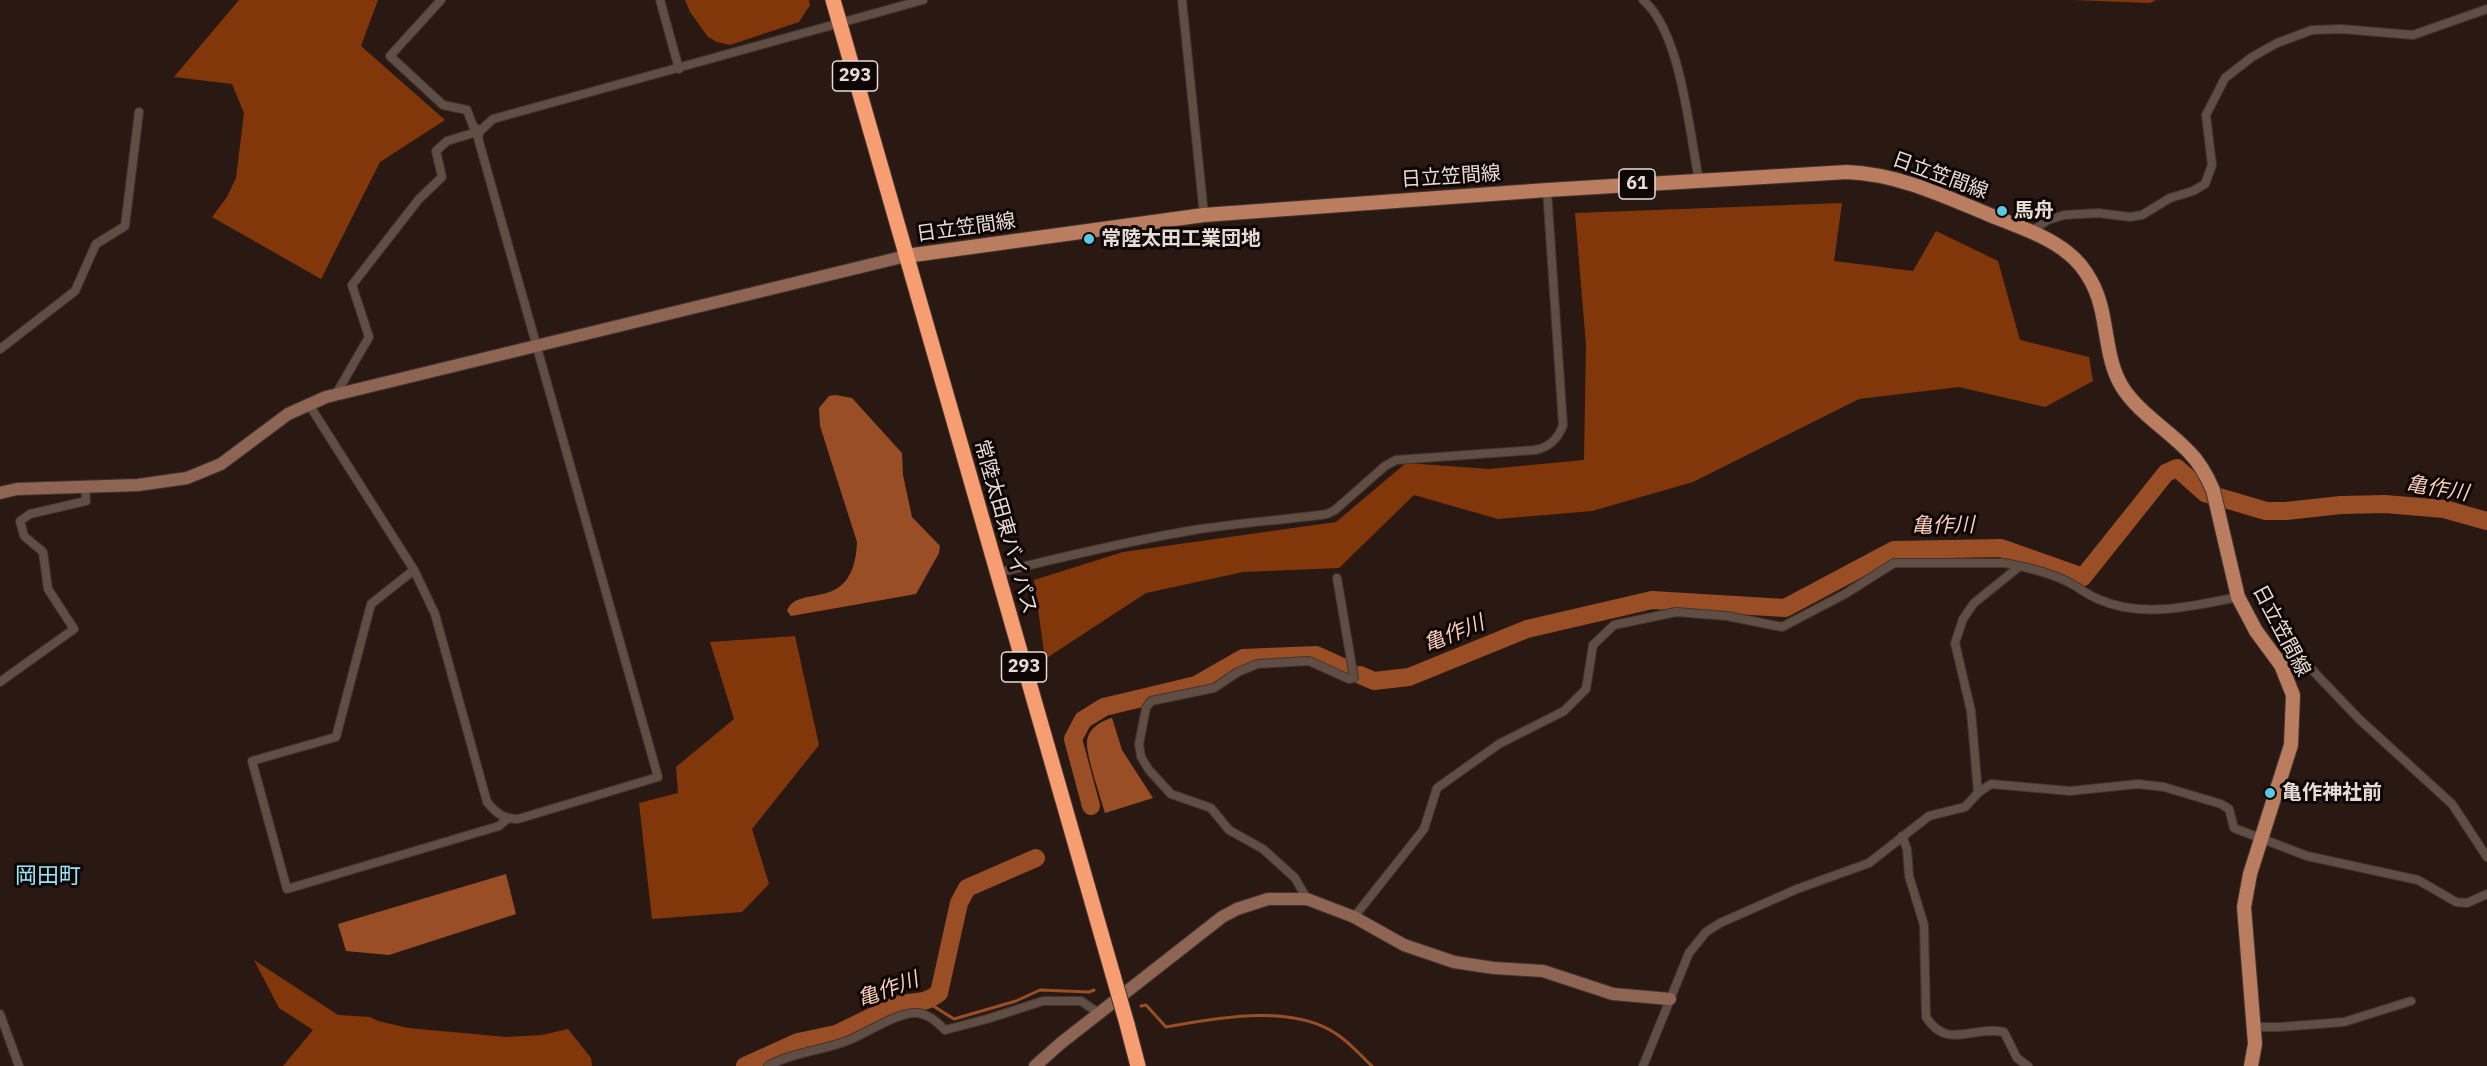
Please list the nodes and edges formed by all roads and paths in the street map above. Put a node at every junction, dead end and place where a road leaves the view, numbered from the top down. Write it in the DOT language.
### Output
graph roads {
  1 [pos="441,0"];
  2 [pos="660,0"];
  3 [pos="833,0"];
  4 [pos="923,0"];
  5 [pos="1182,0"];
  6 [pos="1643,0"];
  7 [pos="2487,9"];
  8 [pos="840,24"];
  9 [pos="679,69"];
  10 [pos="140,112"];
  11 [pos="480,131"];
  12 [pos="1699,180"];
  13 [pos="1547,190"];
  14 [pos="1204,215"];
  15 [pos="2030,232"];
  16 [pos="906,256"];
  17 [pos="537,346"];
  18 [pos="0,349"];
  19 [pos="336,394"];
  20 [pos="308,403"];
  21 [pos="85,486"];
  22 [pos="0,493"];
  23 [pos="2020,566"];
  24 [pos="414,570"];
  25 [pos="997,573"];
  26 [pos="1337,578"];
  27 [pos="2238,597"];
  28 [pos="2281,665"];
  29 [pos="0,682"];
  30 [pos="1978,793"];
  31 [pos="507,819"];
  32 [pos="1902,836"];
  33 [pos="2262,837"];
  34 [pos="2487,857"];
  35 [pos="2487,894"];
  36 [pos="1307,899"];
  37 [pos="1354,917"];
  38 [pos="1670,999"];
  39 [pos="2411,1001"];
  40 [pos="0,1014"];
  41 [pos="1100,1014"];
  42 [pos="2254,1027"];
  43 [pos="19,1066"];
  44 [pos="768,1066"];
  45 [pos="1035,1066"];
  46 [pos="1138,1066"];
  47 [pos="1643,1066"];
  48 [pos="2028,1066"];
  49 [pos="2252,1066"];
  1 -- 11 [label="street"];
  2 -- 9 [label="street"];
  3 -- 8 [label="highway, 常陸太田東バイパス / 293"];
  4 -- 8 [label="street"];
  5 -- 14 [label="street"];
  6 -- 12 [label="street"];
  7 -- 15 [label="street"];
  8 -- 9 [label="street"];
  8 -- 16 [label="highway, 常陸太田東バイパス / 293"];
  9 -- 11 [label="street"];
  10 -- 18 [label="street"];
  11 -- 17 [label="street"];
  11 -- 19 [label="street"];
  12 -- 13 [label="main road, 日立笠間線 / 61"];
  12 -- 15 [label="main road, 日立笠間線 / 61"];
  13 -- 14 [label="main road, 日立笠間線 / 61"];
  13 -- 25 [label="street"];
  14 -- 16 [label="main road, 日立笠間線 / 61"];
  15 -- 27 [label="main road, 日立笠間線 / 61"];
  16 -- 17 [label="street"];
  16 -- 25 [label="highway, 常陸太田東バイパス / 293"];
  17 -- 19 [label="street"];
  17 -- 31 [label="street"];
  19 -- 20 [label="street"];
  20 -- 21 [label="street"];
  20 -- 24 [label="street"];
  21 -- 22 [label="street"];
  21 -- 29 [label="street"];
  23 -- 27 [label="street"];
  23 -- 30 [label="street"];
  23 -- 37 [label="street"];
  24 -- 31 [label="street"];
  24 -- 31 [label="street"];
  25 -- 46 [label="highway, 常陸太田東バイパス / 293, bridge"];
  26 -- 36 [label="street"];
  27 -- 28 [label="main road, 日立笠間線 / 61"];
  28 -- 33 [label="main road, 日立笠間線 / 61"];
  28 -- 34 [label="street"];
  30 -- 32 [label="street"];
  30 -- 33 [label="street"];
  32 -- 38 [label="street"];
  32 -- 48 [label="street"];
  33 -- 35 [label="street"];
  33 -- 42 [label="main road, 日立笠間線 / 61"];
  36 -- 37 [label="street"];
  36 -- 41 [label="street"];
  37 -- 38 [label="street"];
  38 -- 47 [label="street"];
  39 -- 42 [label="street"];
  40 -- 43 [label="street"];
  41 -- 44 [label="street"];
  41 -- 45 [label="street"];
  42 -- 49 [label="main road, 日立笠間線 / 61"];
}
